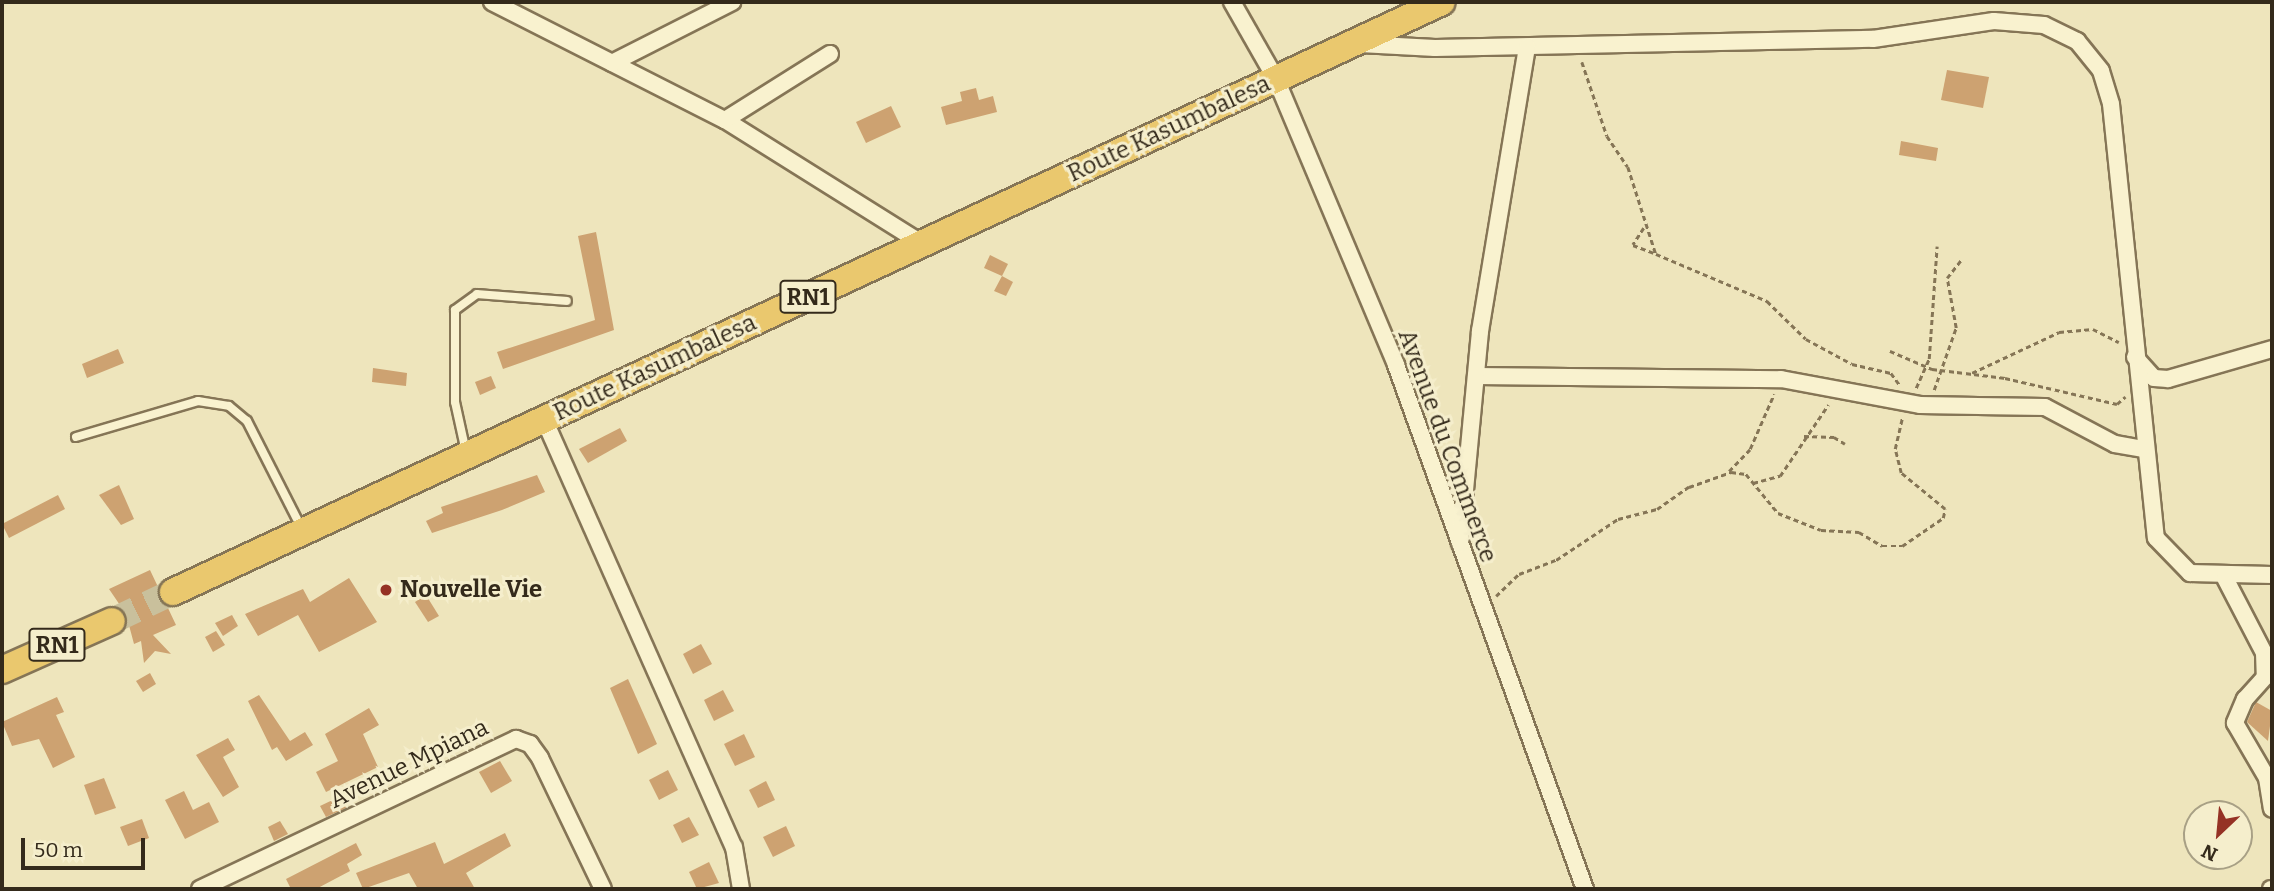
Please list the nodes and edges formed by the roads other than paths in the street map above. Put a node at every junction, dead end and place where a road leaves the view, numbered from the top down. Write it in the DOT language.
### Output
graph roads {
  1 [pos="492,2"];
  2 [pos="732,2"];
  3 [pos="1232,2"];
  4 [pos="1442,2"];
  5 [pos="1358,44"];
  6 [pos="1527,47"];
  7 [pos="830,54"];
  8 [pos="612,63"];
  9 [pos="1276,79"];
  10 [pos="725,120"];
  11 [pos="923,244"];
  12 [pos="567,301"];
  13 [pos="2272,349"];
  14 [pos="2134,355"];
  15 [pos="1476,376"];
  16 [pos="544,419"];
  17 [pos="76,437"];
  18 [pos="2143,449"];
  19 [pos="466,453"];
  20 [pos="302,530"];
  21 [pos="1459,548"];
  22 [pos="2272,575"];
  23 [pos="2225,578"];
  24 [pos="173,592"];
  25 [pos="112,621"];
  26 [pos="2,670"];
  27 [pos="2272,809"];
  28 [pos="200,889"];
  29 [pos="603,889"];
  30 [pos="741,889"];
  31 [pos="1585,889"];
  1 -- 8 [label="street"];
  2 -- 8 [label="street"];
  3 -- 9 [label="street, Avenue du Commerce"];
  4 -- 5 [label="highway, Route Kasumbalesa / RN1"];
  5 -- 6 [label="street"];
  5 -- 9 [label="highway, Route Kasumbalesa / RN1"];
  6 -- 14 [label="street"];
  6 -- 15 [label="street"];
  7 -- 10 [label="street"];
  8 -- 10 [label="street"];
  9 -- 11 [label="highway, Route Kasumbalesa / RN1"];
  9 -- 21 [label="street, Avenue du Commerce"];
  10 -- 11 [label="street"];
  11 -- 16 [label="highway, Route Kasumbalesa / RN1"];
  12 -- 19 [label="lane"];
  13 -- 14 [label="street"];
  14 -- 18 [label="street"];
  15 -- 18 [label="street"];
  15 -- 21 [label="street"];
  16 -- 19 [label="highway, Route Kasumbalesa / RN1"];
  16 -- 30 [label="street"];
  17 -- 20 [label="lane"];
  18 -- 23 [label="street"];
  19 -- 20 [label="highway, Route Kasumbalesa / RN1"];
  20 -- 24 [label="highway, Route Kasumbalesa / RN1"];
  21 -- 31 [label="street, Avenue du Commerce"];
  22 -- 23 [label="street"];
  23 -- 27 [label="street"];
  25 -- 26 [label="highway, RN1"];
  28 -- 29 [label="street, Avenue Mpiana"];
}
